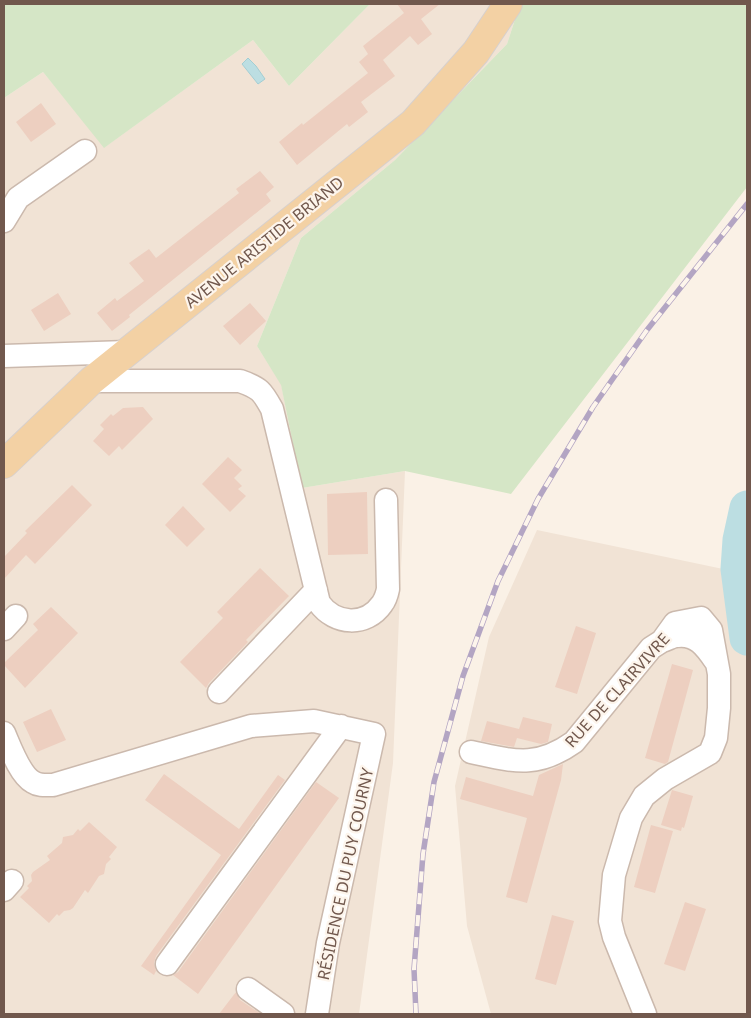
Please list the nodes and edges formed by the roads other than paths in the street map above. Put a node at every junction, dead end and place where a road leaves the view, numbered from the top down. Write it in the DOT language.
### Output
graph roads {
  1 [pos="508,4"];
  2 [pos="85,151"];
  3 [pos="4,221"];
  4 [pos="127,352"];
  5 [pos="4,356"];
  6 [pos="91,381"];
  7 [pos="4,464"];
  8 [pos="386,500"];
  9 [pos="316,590"];
  10 [pos="219,692"];
  11 [pos="341,726"];
  12 [pos="4,733"];
  13 [pos="472,752"];
  14 [pos="167,964"];
  15 [pos="248,989"];
  16 [pos="283,1014"];
  17 [pos="317,1014"];
  18 [pos="645,1014"];
  1 -- 4 [label="main road, AVENUE ARISTIDE BRIAND"];
  2 -- 3 [label="street"];
  4 -- 5 [label="street"];
  4 -- 6 [label="main road, AVENUE ARISTIDE BRIAND"];
  6 -- 7 [label="main road, AVENUE ARISTIDE BRIAND"];
  6 -- 9 [label="street"];
  8 -- 9 [label="street"];
  9 -- 10 [label="street"];
  11 -- 12 [label="street"];
  11 -- 14 [label="street"];
  11 -- 17 [label="street, RÉSIDENCE DU PUY COURNY"];
  13 -- 18 [label="street, RUE DE CLAIRVIVRE"];
  15 -- 16 [label="street"];
}
